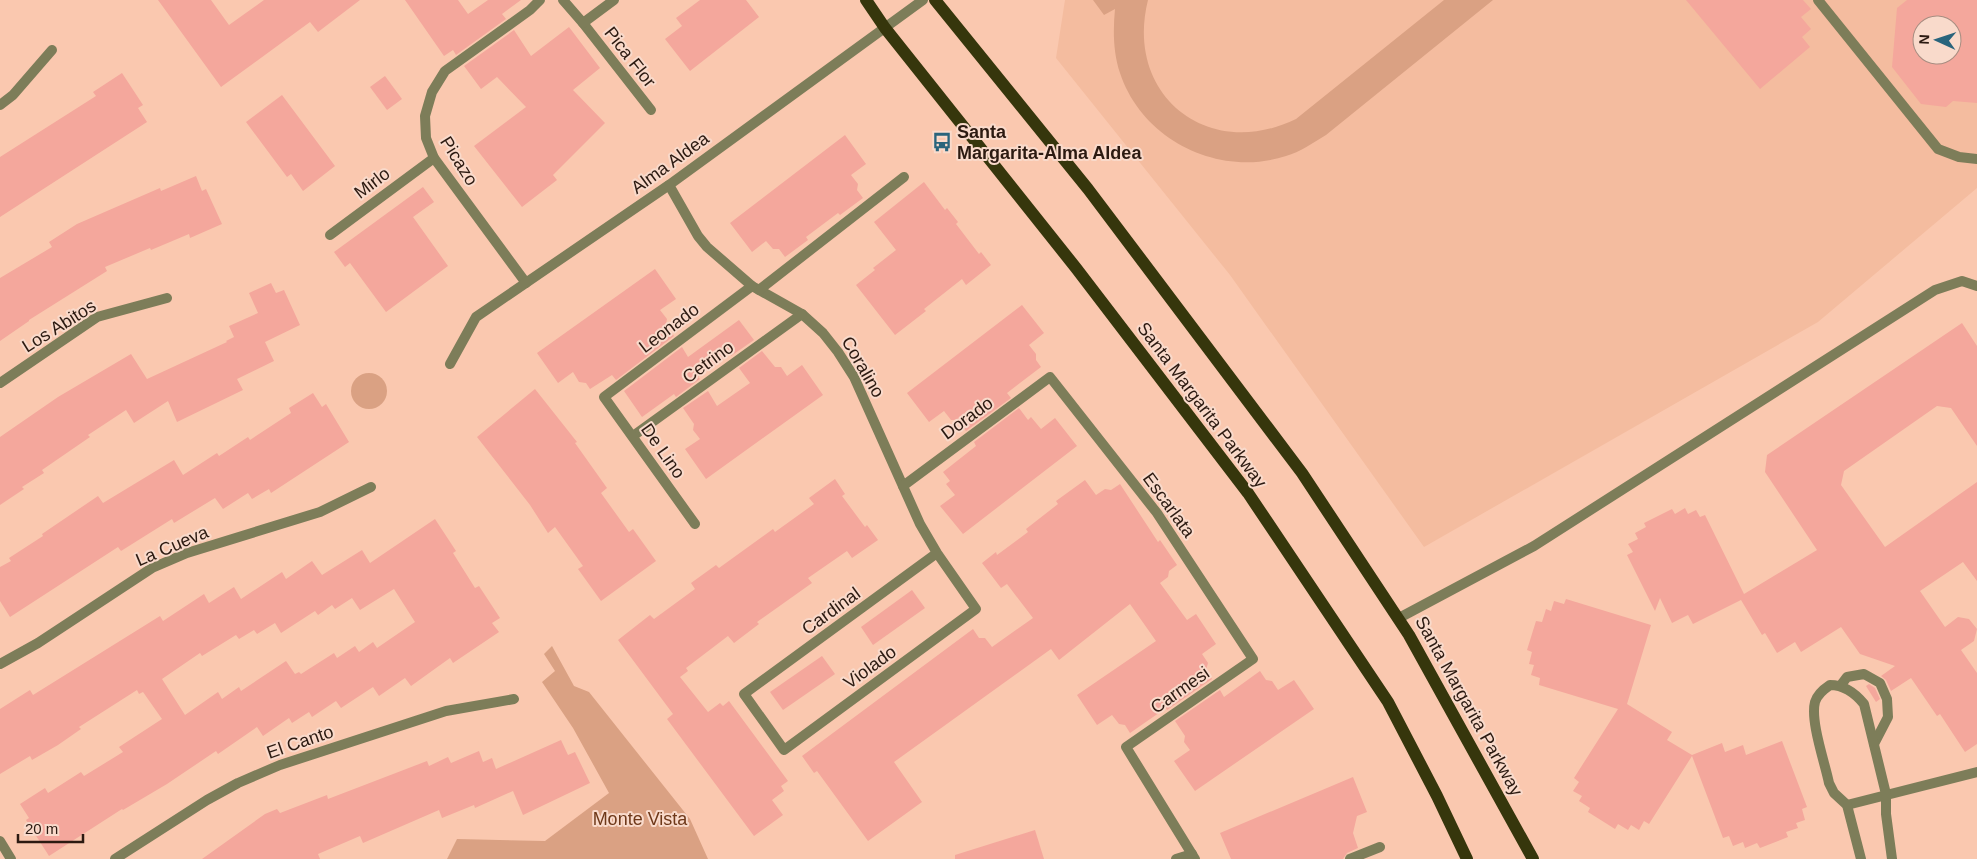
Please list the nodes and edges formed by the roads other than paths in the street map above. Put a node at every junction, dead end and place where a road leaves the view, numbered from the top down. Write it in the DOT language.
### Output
graph roads {
  1 [pos="540,0"];
  2 [pos="563,0"];
  3 [pos="614,0"];
  4 [pos="866,0"];
  5 [pos="923,0"];
  6 [pos="935,0"];
  7 [pos="1818,0"];
  8 [pos="584,24"];
  9 [pos="885,28"];
  10 [pos="52,50"];
  11 [pos="0,105"];
  12 [pos="652,110"];
  13 [pos="434,158"];
  14 [pos="1977,159"];
  15 [pos="904,177"];
  16 [pos="670,184"];
  17 [pos="330,235"];
  18 [pos="526,283"];
  19 [pos="1977,286"];
  20 [pos="756,288"];
  21 [pos="167,298"];
  22 [pos="802,314"];
  23 [pos="450,364"];
  24 [pos="1050,377"];
  25 [pos="0,383"];
  26 [pos="604,397"];
  27 [pos="633,436"];
  28 [pos="903,486"];
  29 [pos="371,487"];
  30 [pos="695,524"];
  31 [pos="937,553"];
  32 [pos="976,609"];
  33 [pos="1398,618"];
  34 [pos="1253,659"];
  35 [pos="0,664"];
  36 [pos="1841,685"];
  37 [pos="514,699"];
  38 [pos="1874,744"];
  39 [pos="784,750"];
  40 [pos="1977,772"];
  41 [pos="1886,794"];
  42 [pos="1847,805"];
  43 [pos="0,841"];
  44 [pos="1380,847"];
  45 [pos="1193,856"];
  46 [pos="11,859"];
  47 [pos="115,859"];
  48 [pos="1176,859"];
  49 [pos="1350,859"];
  50 [pos="1467,859"];
  51 [pos="1533,859"];
  52 [pos="1861,859"];
  53 [pos="1892,859"];
  1 -- 13 [label="street, Picazo"];
  2 -- 8 [label="street, Pica Flor"];
  3 -- 8 [label="street, Pica Flor"];
  4 -- 9 [label="main road, Santa Margarita Parkway"];
  5 -- 9 [label="street, Alma Aldea"];
  6 -- 33 [label="main road, Santa Margarita Parkway"];
  7 -- 14 [label="street"];
  8 -- 12 [label="street, Pica Flor"];
  9 -- 16 [label="street, Alma Aldea"];
  9 -- 50 [label="main road, Santa Margarita Parkway"];
  10 -- 11 [label="street"];
  13 -- 17 [label="street, Mirlo"];
  13 -- 18 [label="street, Picazo"];
  15 -- 20 [label="street, Leonado"];
  16 -- 18 [label="street, Alma Aldea"];
  16 -- 20 [label="street, Coralino"];
  18 -- 23 [label="street, Alma Aldea"];
  19 -- 33 [label="street"];
  20 -- 22 [label="street, Coralino"];
  20 -- 26 [label="street, Leonado"];
  21 -- 25 [label="street, Los Abitos"];
  22 -- 27 [label="street, Cetrino"];
  22 -- 28 [label="street, Coralino"];
  24 -- 28 [label="street, Dorado"];
  24 -- 34 [label="street, Escarlata"];
  26 -- 27 [label="street, De Lino"];
  27 -- 30 [label="street, De Lino"];
  28 -- 31 [label="street, Coralino"];
  29 -- 35 [label="street, La Cueva"];
  31 -- 32 [label="street, Coralino"];
  31 -- 39 [label="street, Cardinal"];
  32 -- 39 [label="street, Violado"];
  33 -- 51 [label="main road, Santa Margarita Parkway"];
  34 -- 45 [label="street, Carmesi"];
  36 -- 38 [label="street"];
  36 -- 38 [label="street"];
  36 -- 42 [label="street"];
  37 -- 47 [label="street, El Canto"];
  38 -- 41 [label="street"];
  40 -- 41 [label="street"];
  41 -- 42 [label="street"];
  41 -- 53 [label="street"];
  42 -- 52 [label="street"];
  43 -- 46 [label="street"];
  44 -- 49 [label="street"];
  45 -- 48 [label="street"];
}
